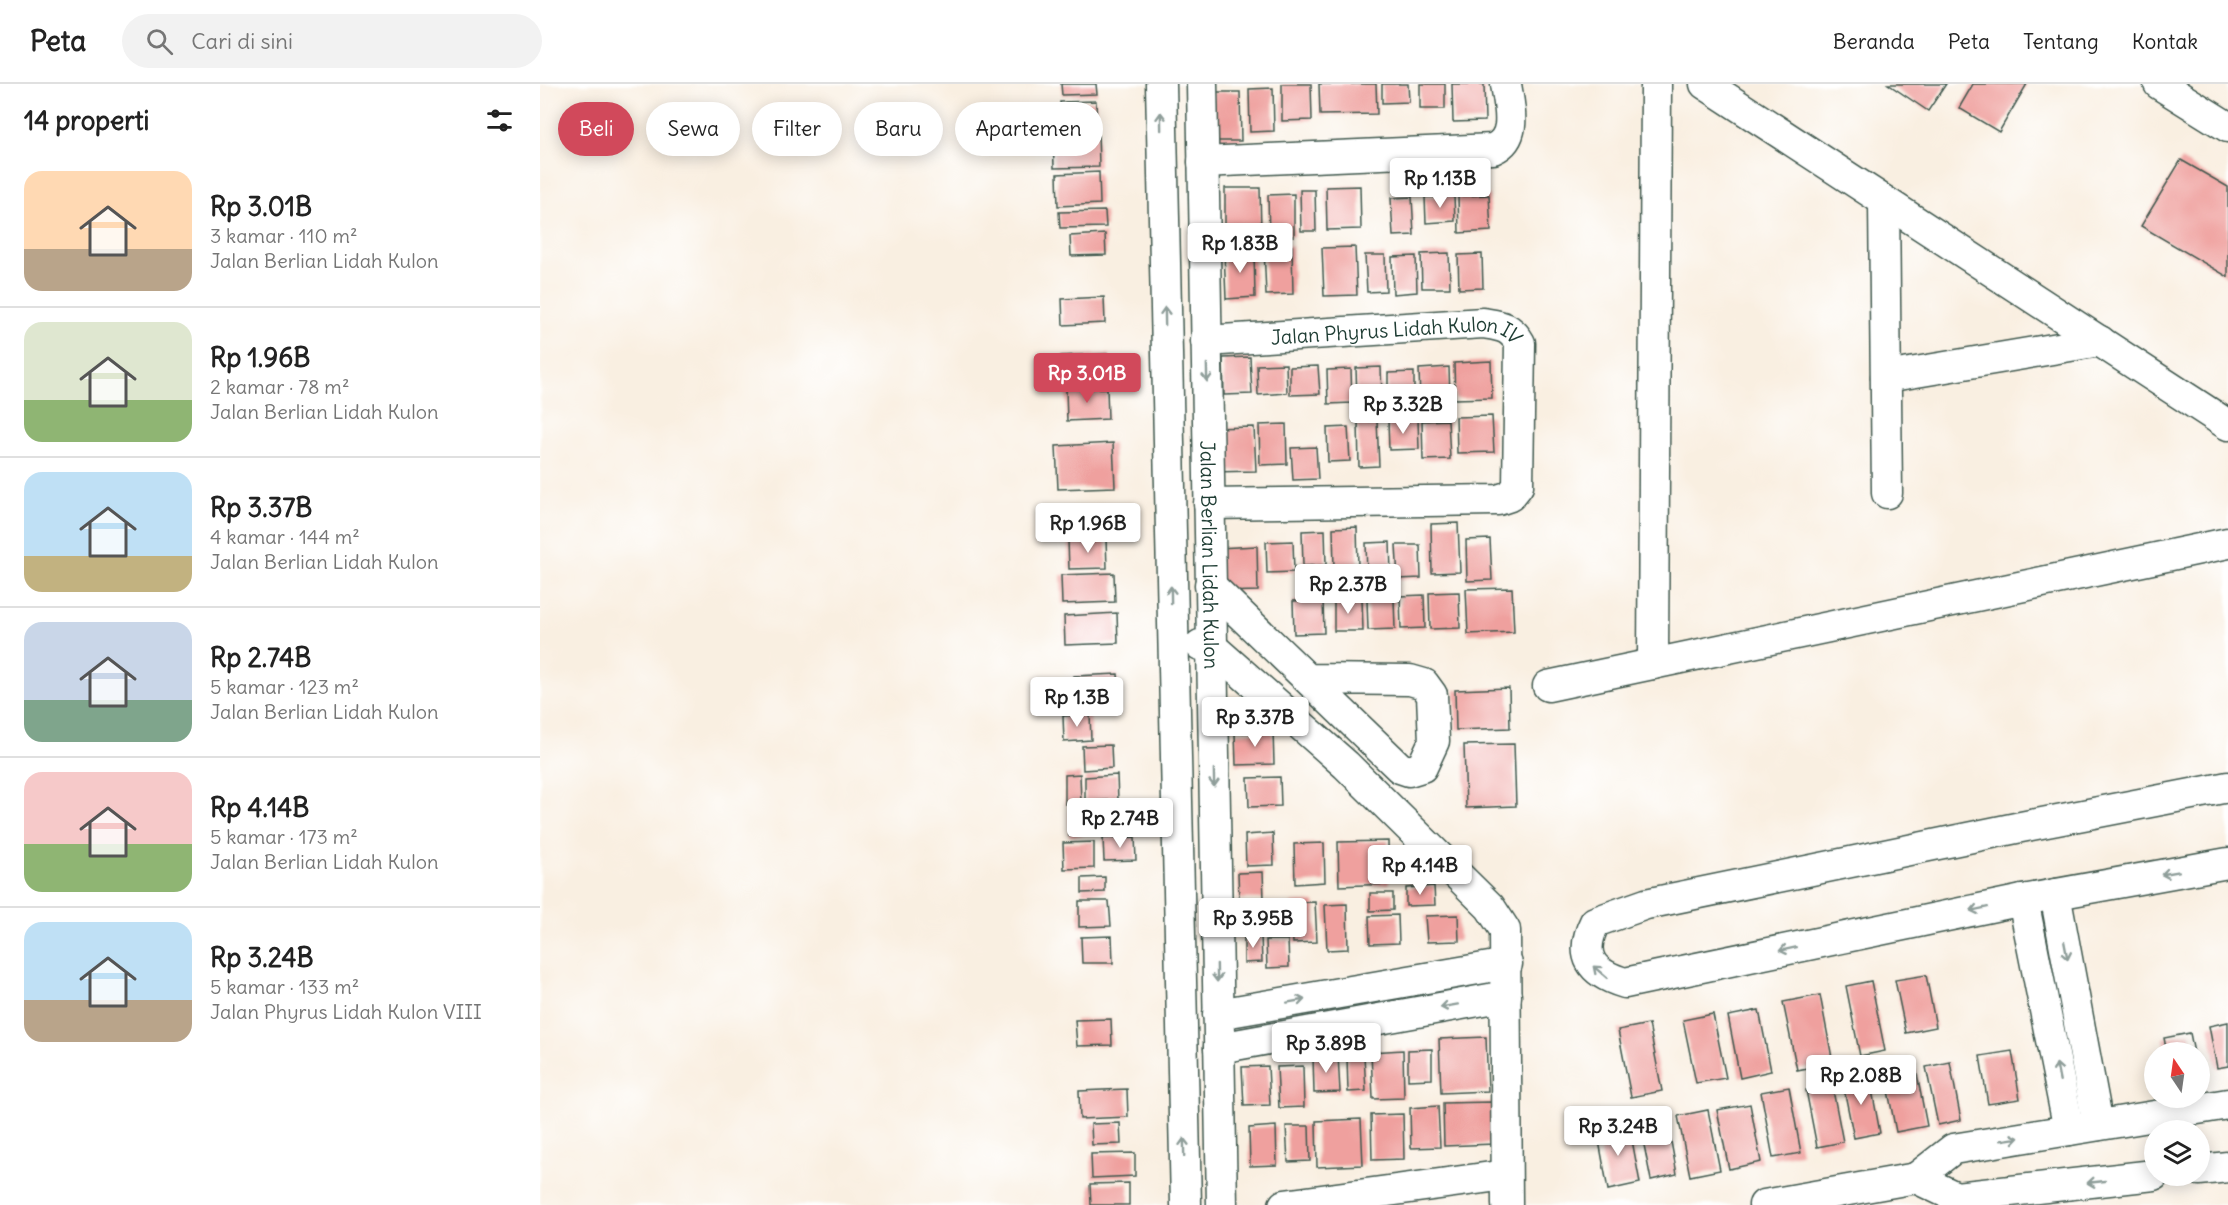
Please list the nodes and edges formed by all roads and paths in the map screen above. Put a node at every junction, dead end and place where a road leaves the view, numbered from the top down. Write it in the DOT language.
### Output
graph roads {
  1 [pos="1161,84"];
  2 [pos="1202,84"];
  3 [pos="1506,84"];
  4 [pos="1656,84"];
  5 [pos="1705,84"];
  6 [pos="2159,84"];
  7 [pos="2228,127"];
  8 [pos="1203,162"];
  9 [pos="1884,201"];
  10 [pos="1206,341"];
  11 [pos="2100,341"];
  12 [pos="1886,377"];
  13 [pos="2228,425"];
  14 [pos="1887,493"];
  15 [pos="1209,504"];
  16 [pos="1170,542"];
  17 [pos="2228,543"];
  18 [pos="1210,546"];
  19 [pos="1210,585"];
  20 [pos="1172,644"];
  21 [pos="1211,646"];
  22 [pos="1653,664"];
  23 [pos="1310,679"];
  24 [pos="1548,686"];
  25 [pos="2228,787"];
  26 [pos="2228,863"];
  27 [pos="2055,894"];
  28 [pos="2023,900"];
  29 [pos="1507,964"];
  30 [pos="1506,996"];
  31 [pos="1218,1014"];
  32 [pos="1219,1048"];
  33 [pos="2228,1104"];
  34 [pos="2098,1125"];
  35 [pos="2069,1130"];
  36 [pos="2228,1167"];
  37 [pos="2210,1169"];
  38 [pos="1506,1175"];
  39 [pos="2144,1176"];
  40 [pos="1916,1178"];
  41 [pos="1186,1205"];
  42 [pos="1222,1205"];
  43 [pos="1284,1205"];
  44 [pos="1507,1205"];
  45 [pos="1764,1205"];
  16 -- 1 [label="street, Jalan Berlian Lidah Kulon, one-way"];
  2 -- 8 [label="street, Jalan Berlian Lidah Kulon"];
  3 -- 8 [label="street"];
  4 -- 22 [label="street"];
  5 -- 9 [label="street"];
  6 -- 7 [label="street"];
  8 -- 10 [label="street, Jalan Berlian Lidah Kulon"];
  9 -- 11 [label="street"];
  9 -- 12 [label="street"];
  10 -- 15 [label="street, Jalan Berlian Lidah Kulon, one-way"];
  10 -- 15 [label="street, Jalan Phyrus Lidah Kulon IV"];
  11 -- 12 [label="street"];
  11 -- 13 [label="street"];
  12 -- 14 [label="street"];
  15 -- 18 [label="street, Jalan Berlian Lidah Kulon"];
  16 -- 18 [label="street"];
  20 -- 16 [label="street, Jalan Berlian Lidah Kulon, one-way"];
  17 -- 22 [label="street"];
  18 -- 19 [label="street, Jalan Berlian Lidah Kulon"];
  19 -- 21 [label="street, Jalan Berlian Lidah Kulon"];
  19 -- 23 [label="street"];
  20 -- 21 [label="street"];
  41 -- 20 [label="street, Jalan Berlian Lidah Kulon, one-way"];
  21 -- 29 [label="street"];
  21 -- 31 [label="street, Jalan Berlian Lidah Kulon, one-way"];
  22 -- 24 [label="street"];
  28 -- 25 [label="street, one-way"];
  26 -- 27 [label="street, one-way"];
  27 -- 28 [label="street"];
  27 -- 34 [label="street, one-way"];
  35 -- 28 [label="street, one-way"];
  29 -- 30 [label="street"];
  31 -- 29 [label="street, one-way"];
  30 -- 32 [label="street, one-way"];
  30 -- 38 [label="street"];
  31 -- 32 [label="street, Jalan Berlian Lidah Kulon"];
  32 -- 42 [label="street, Jalan Berlian Lidah Kulon"];
  33 -- 34 [label="street"];
  34 -- 35 [label="street"];
  40 -- 35 [label="street, one-way"];
  36 -- 37 [label="street"];
  38 -- 43 [label="street"];
  38 -- 44 [label="street"];
  39 -- 40 [label="street, one-way"];
  40 -- 45 [label="street"];
}
